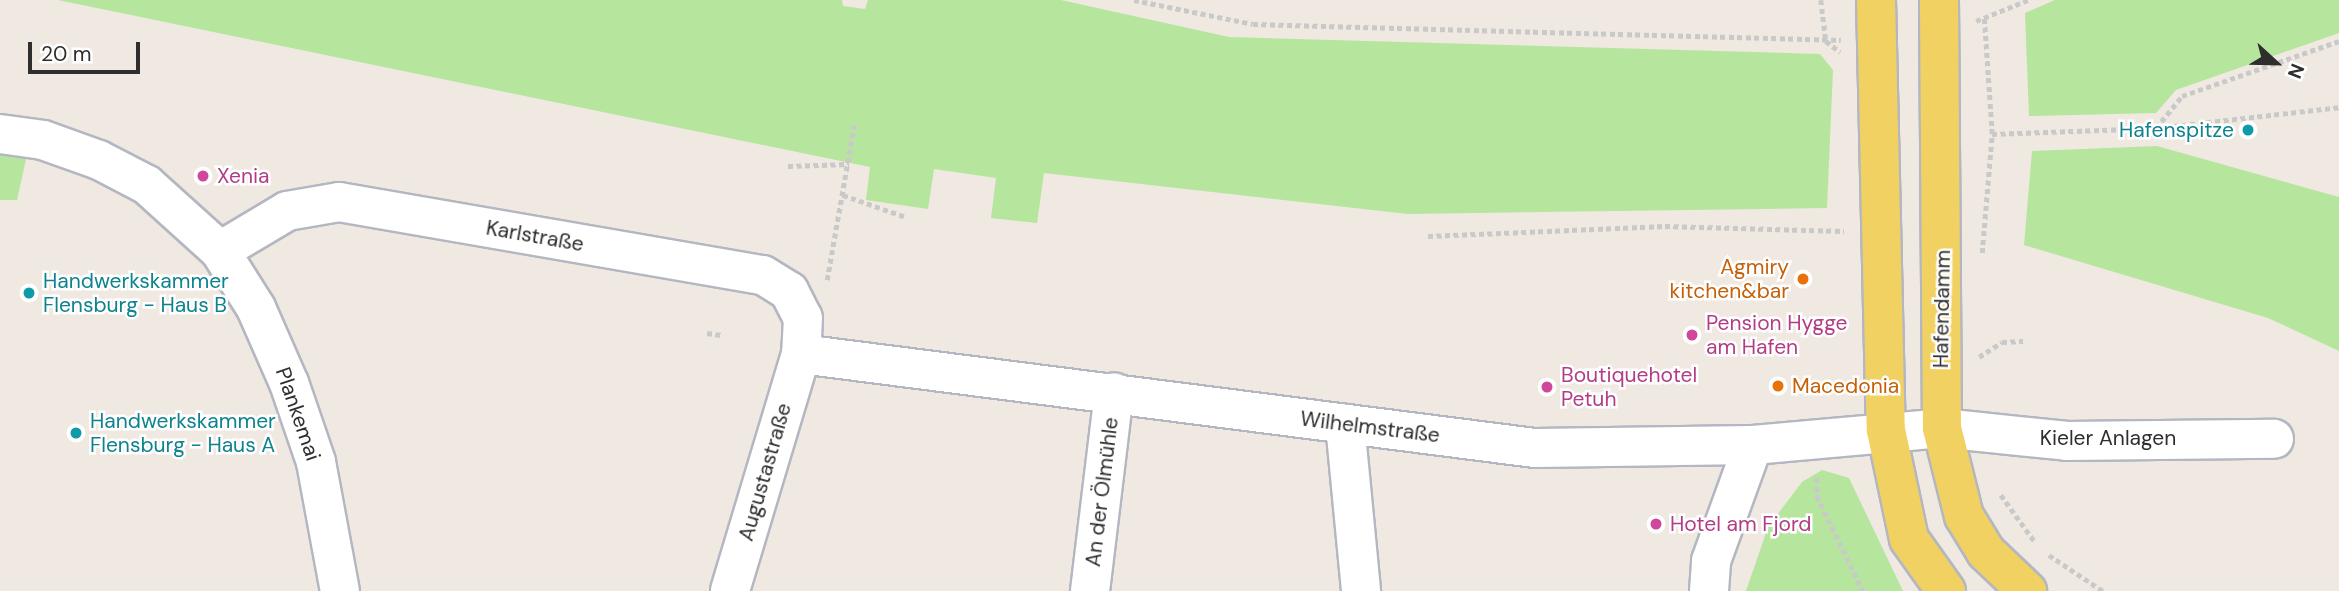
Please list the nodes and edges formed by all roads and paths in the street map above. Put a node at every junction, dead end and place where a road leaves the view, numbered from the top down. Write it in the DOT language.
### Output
graph roads {
  1 [pos="1134,0"];
  2 [pos="1821,0"];
  3 [pos="1876,0"];
  4 [pos="1939,0"];
  5 [pos="1984,18"];
  6 [pos="2339,41"];
  7 [pos="2339,107"];
  8 [pos="854,125"];
  9 [pos="2156,128"];
  10 [pos="0,134"];
  11 [pos="1992,134"];
  12 [pos="849,164"];
  13 [pos="788,166"];
  14 [pos="843,195"];
  15 [pos="906,217"];
  16 [pos="1852,231"];
  17 [pos="1429,236"];
  18 [pos="220,251"];
  19 [pos="1981,267"];
  20 [pos="707,333"];
  21 [pos="722,335"];
  22 [pos="802,336"];
  23 [pos="2023,341"];
  24 [pos="1974,347"];
  25 [pos="1114,393"];
  26 [pos="1345,424"];
  27 [pos="1942,428"];
  28 [pos="1886,430"];
  29 [pos="1815,439"];
  30 [pos="2274,439"];
  31 [pos="1753,445"];
  32 [pos="1998,490"];
  33 [pos="340,591"];
  34 [pos="730,591"];
  35 [pos="1090,591"];
  36 [pos="1361,591"];
  37 [pos="1709,591"];
  38 [pos="1863,591"];
  39 [pos="1946,591"];
  40 [pos="2027,591"];
  41 [pos="2103,591"];
  1 -- 2 [label="path"];
  3 -- 28 [label="main road"];
  4 -- 27 [label="main road, Hafendamm"];
  5 -- 11 [label="path"];
  6 -- 9 [label="path"];
  7 -- 9 [label="path"];
  8 -- 12 [label="path"];
  9 -- 11 [label="path"];
  10 -- 18 [label="street, Plankemai"];
  11 -- 19 [label="path"];
  12 -- 13 [label="path"];
  12 -- 14 [label="path"];
  14 -- 15 [label="path"];
  14 -- 22 [label="path"];
  16 -- 17 [label="path"];
  18 -- 22 [label="street, Karlstraße"];
  18 -- 33 [label="street, Plankemai"];
  20 -- 21 [label="path"];
  22 -- 25 [label="street, Wilhelmstraße"];
  22 -- 34 [label="street, Augustastraße"];
  23 -- 24 [label="path"];
  25 -- 26 [label="street, Wilhelmstraße"];
  25 -- 35 [label="street, An der Ölmühle"];
  26 -- 31 [label="street, Wilhelmstraße"];
  26 -- 36 [label="street"];
  27 -- 28 [label="street, Wilhelmstraße"];
  27 -- 30 [label="street, Kieler Anlagen"];
  27 -- 40 [label="main road, Hafendamm"];
  28 -- 29 [label="street, Wilhelmstraße"];
  28 -- 39 [label="main road"];
  29 -- 31 [label="street, Wilhelmstraße"];
  29 -- 38 [label="path"];
  31 -- 37 [label="street"];
  32 -- 41 [label="path"];
}
